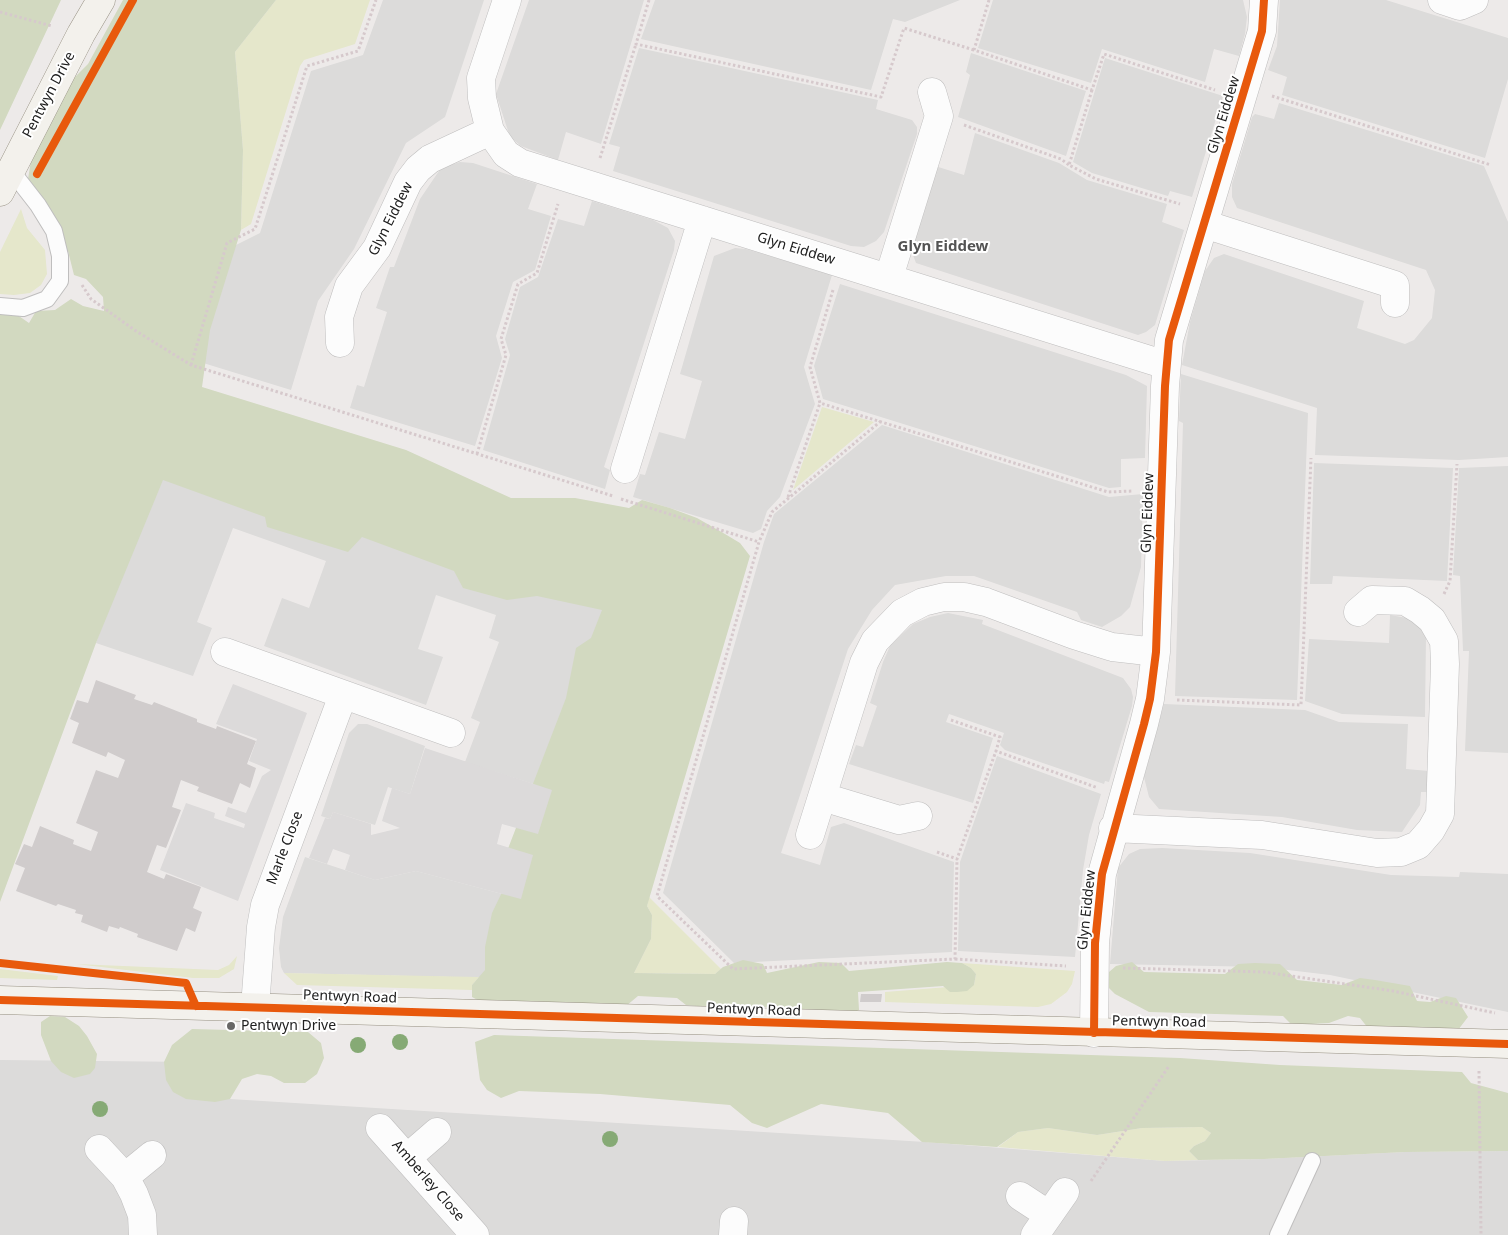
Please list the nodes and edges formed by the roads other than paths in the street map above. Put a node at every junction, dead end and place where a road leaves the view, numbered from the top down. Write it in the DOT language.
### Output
graph roads {
  1 [pos="101,0"];
  2 [pos="507,0"];
  3 [pos="1264,0"];
  4 [pos="1442,0"];
  5 [pos="1474,0"];
  6 [pos="935,104"];
  7 [pos="490,131"];
  8 [pos="5,181"];
  9 [pos="1206,218"];
  10 [pos="702,220"];
  11 [pos="889,277"];
  12 [pos="1395,303"];
  13 [pos="0,306"];
  14 [pos="340,343"];
  15 [pos="1166,365"];
  16 [pos="625,469"];
  17 [pos="1358,612"];
  18 [pos="225,652"];
  19 [pos="1156,652"];
  20 [pos="343,695"];
  21 [pos="451,733"];
  22 [pos="823,797"];
  23 [pos="918,816"];
  24 [pos="1113,828"];
  25 [pos="810,835"];
  26 [pos="0,1000"];
  27 [pos="255,1007"];
  28 [pos="1094,1033"];
  29 [pos="1508,1044"];
  30 [pos="380,1128"];
  31 [pos="437,1132"];
  32 [pos="99,1149"];
  33 [pos="152,1155"];
  34 [pos="407,1158"];
  35 [pos="1312,1161"];
  36 [pos="125,1177"];
  37 [pos="1065,1192"];
  38 [pos="1020,1196"];
  39 [pos="1042,1225"];
  40 [pos="143,1235"];
  41 [pos="475,1235"];
  42 [pos="1278,1235"];
  1 -- 8 [label="street, Pentwyn Drive"];
  2 -- 7 [label="street, Glyn Eiddew"];
  3 -- 9 [label="street, Glyn Eiddew"];
  4 -- 5 [label="street"];
  6 -- 11 [label="street"];
  7 -- 10 [label="street, Glyn Eiddew"];
  7 -- 14 [label="street, Glyn Eiddew"];
  8 -- 13 [label="lane"];
  9 -- 12 [label="street"];
  9 -- 15 [label="street, Glyn Eiddew"];
  10 -- 11 [label="street, Glyn Eiddew"];
  10 -- 16 [label="street"];
  11 -- 15 [label="street, Glyn Eiddew"];
  15 -- 19 [label="street, Glyn Eiddew"];
  17 -- 24 [label="street"];
  18 -- 20 [label="street"];
  19 -- 22 [label="street"];
  19 -- 24 [label="street, Glyn Eiddew"];
  20 -- 21 [label="street"];
  20 -- 27 [label="street, Marle Close"];
  22 -- 23 [label="street"];
  22 -- 25 [label="street"];
  24 -- 28 [label="street, Glyn Eiddew"];
  26 -- 27 [label="street, Pentwyn Road"];
  27 -- 28 [label="street, Pentwyn Road"];
  28 -- 29 [label="street, Pentwyn Road"];
  30 -- 34 [label="street, Amberley Close"];
  31 -- 34 [label="street"];
  32 -- 36 [label="street"];
  33 -- 36 [label="street"];
  34 -- 41 [label="street, Amberley Close"];
  35 -- 42 [label="lane"];
  36 -- 40 [label="street"];
  37 -- 39 [label="street"];
  38 -- 39 [label="street"];
}
